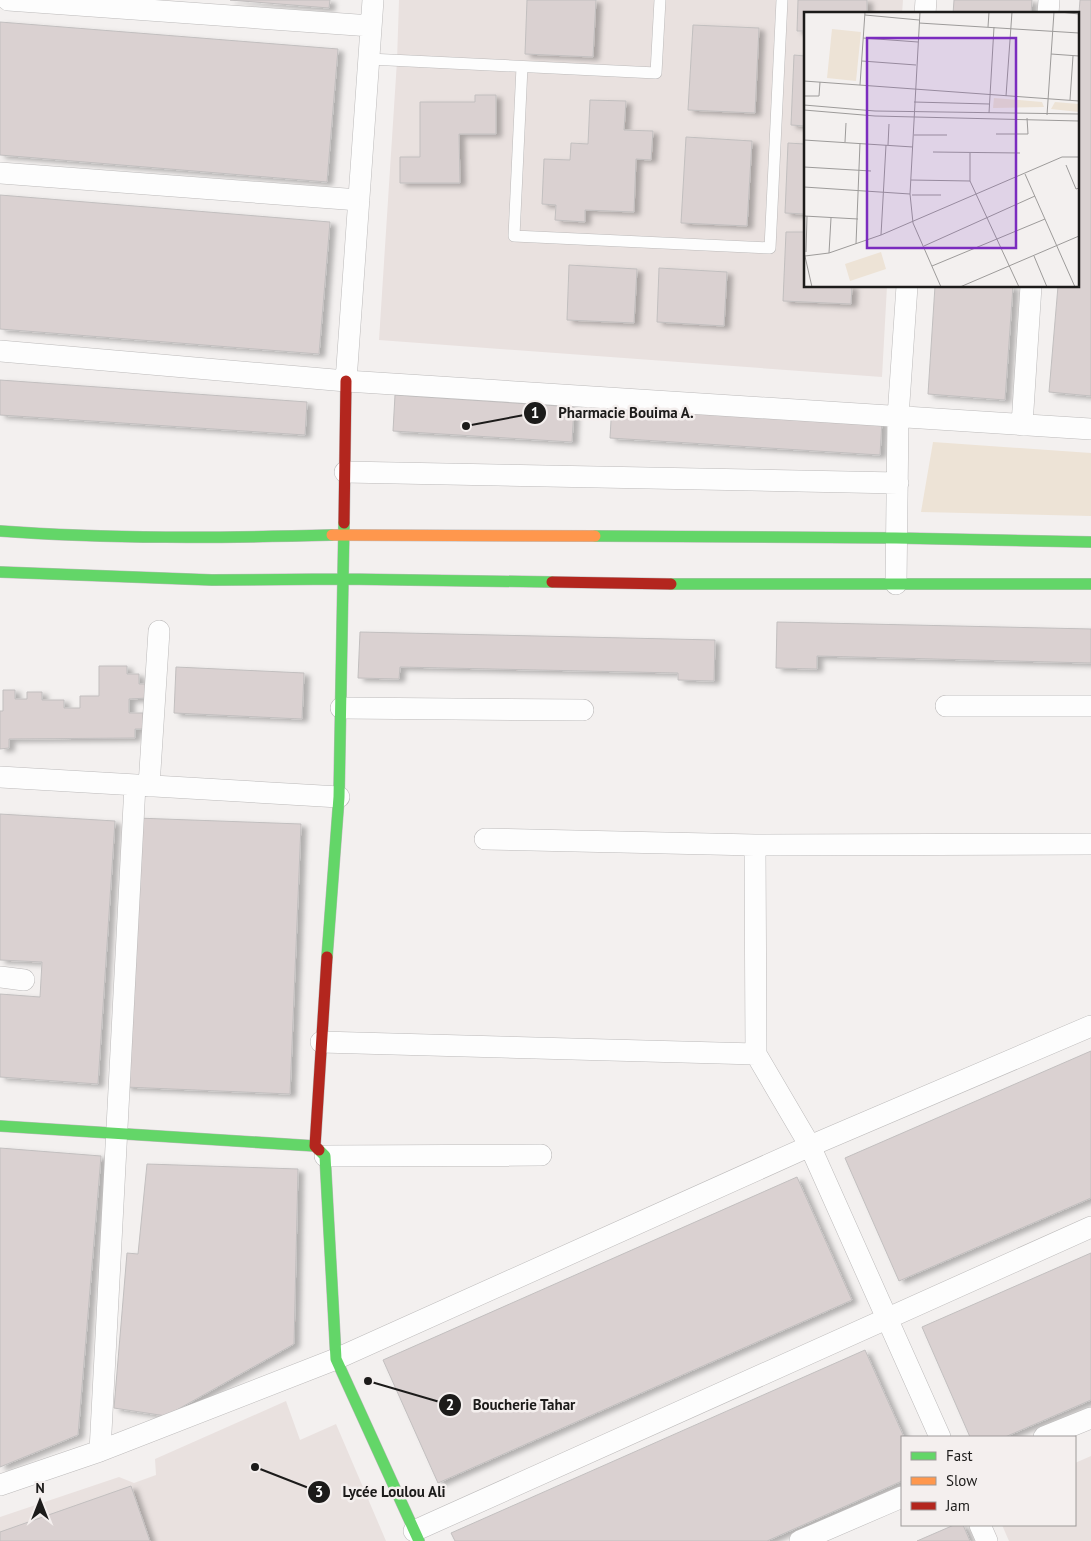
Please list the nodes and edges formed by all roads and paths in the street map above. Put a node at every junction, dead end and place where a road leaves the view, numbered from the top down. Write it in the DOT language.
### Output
graph roads {
  1 [pos="8,0"];
  2 [pos="373,0"];
  3 [pos="660,0"];
  4 [pos="782,0"];
  5 [pos="371,26"];
  6 [pos="369,59"];
  7 [pos="522,66"];
  8 [pos="0,173"];
  9 [pos="359,200"];
  10 [pos="907,288"];
  11 [pos="1030,288"];
  12 [pos="0,351"];
  13 [pos="346,381"];
  14 [pos="898,417"];
  15 [pos="1022,425"];
  16 [pos="1091,429"];
  17 [pos="345,472"];
  18 [pos="898,483"];
  19 [pos="0,531"];
  20 [pos="344,535"];
  21 [pos="896,538"];
  22 [pos="1091,542"];
  23 [pos="0,572"];
  24 [pos="343,579"];
  25 [pos="896,584"];
  26 [pos="1091,584"];
  27 [pos="159,631"];
  28 [pos="946,706"];
  29 [pos="1091,706"];
  30 [pos="341,708"];
  31 [pos="583,710"];
  32 [pos="0,777"];
  33 [pos="142,785"];
  34 [pos="339,798"];
  35 [pos="484,839"];
  36 [pos="1091,844"];
  37 [pos="754,845"];
  38 [pos="0,977"];
  39 [pos="24,980"];
  40 [pos="1091,1026"];
  41 [pos="321,1042"];
  42 [pos="756,1054"];
  43 [pos="0,1126"];
  44 [pos="116,1133"];
  45 [pos="810,1146"];
  46 [pos="320,1151"];
  47 [pos="541,1155"];
  48 [pos="1091,1227"];
  49 [pos="888,1318"];
  50 [pos="336,1359"];
  51 [pos="1091,1418"];
  52 [pos="940,1436"];
  53 [pos="1046,1436"];
  54 [pos="100,1451"];
  55 [pos="0,1485"];
  56 [pos="901,1497"];
  57 [pos="980,1526"];
  58 [pos="416,1536"];
  59 [pos="800,1541"];
  60 [pos="987,1541"];
  1 -- 5 [label="street"];
  2 -- 5 [label="street"];
  3 -- 7 [label="lane"];
  4 -- 7 [label="lane"];
  5 -- 6 [label="street"];
  6 -- 7 [label="lane"];
  6 -- 9 [label="street"];
  8 -- 9 [label="street"];
  9 -- 13 [label="street"];
  10 -- 14 [label="street"];
  11 -- 15 [label="street"];
  12 -- 13 [label="street"];
  13 -- 14 [label="street"];
  13 -- 17 [label="street"];
  14 -- 15 [label="street"];
  14 -- 18 [label="street"];
  15 -- 16 [label="street"];
  17 -- 18 [label="street"];
  17 -- 20 [label="street"];
  18 -- 21 [label="street"];
  19 -- 20 [label="street"];
  20 -- 21 [label="street"];
  20 -- 24 [label="street"];
  21 -- 22 [label="street"];
  21 -- 25 [label="street"];
  23 -- 24 [label="street"];
  24 -- 25 [label="street"];
  24 -- 30 [label="street"];
  25 -- 26 [label="street"];
  27 -- 33 [label="street"];
  28 -- 29 [label="street"];
  30 -- 31 [label="street"];
  30 -- 34 [label="street"];
  32 -- 33 [label="street"];
  33 -- 34 [label="street"];
  33 -- 44 [label="street"];
  34 -- 41 [label="street"];
  35 -- 37 [label="street"];
  36 -- 37 [label="street"];
  37 -- 42 [label="street"];
  38 -- 39 [label="street"];
  40 -- 45 [label="street"];
  41 -- 42 [label="street"];
  41 -- 46 [label="street"];
  42 -- 45 [label="street"];
  43 -- 44 [label="street"];
  44 -- 46 [label="street"];
  44 -- 54 [label="street"];
  45 -- 49 [label="street"];
  45 -- 50 [label="street"];
  46 -- 47 [label="street"];
  46 -- 50 [label="street"];
  48 -- 49 [label="street"];
  49 -- 52 [label="street"];
  49 -- 58 [label="street"];
  50 -- 54 [label="street"];
  50 -- 58 [label="street"];
  51 -- 53 [label="street"];
  54 -- 55 [label="street"];
  56 -- 59 [label="street"];
  57 -- 60 [label="street"];
}
